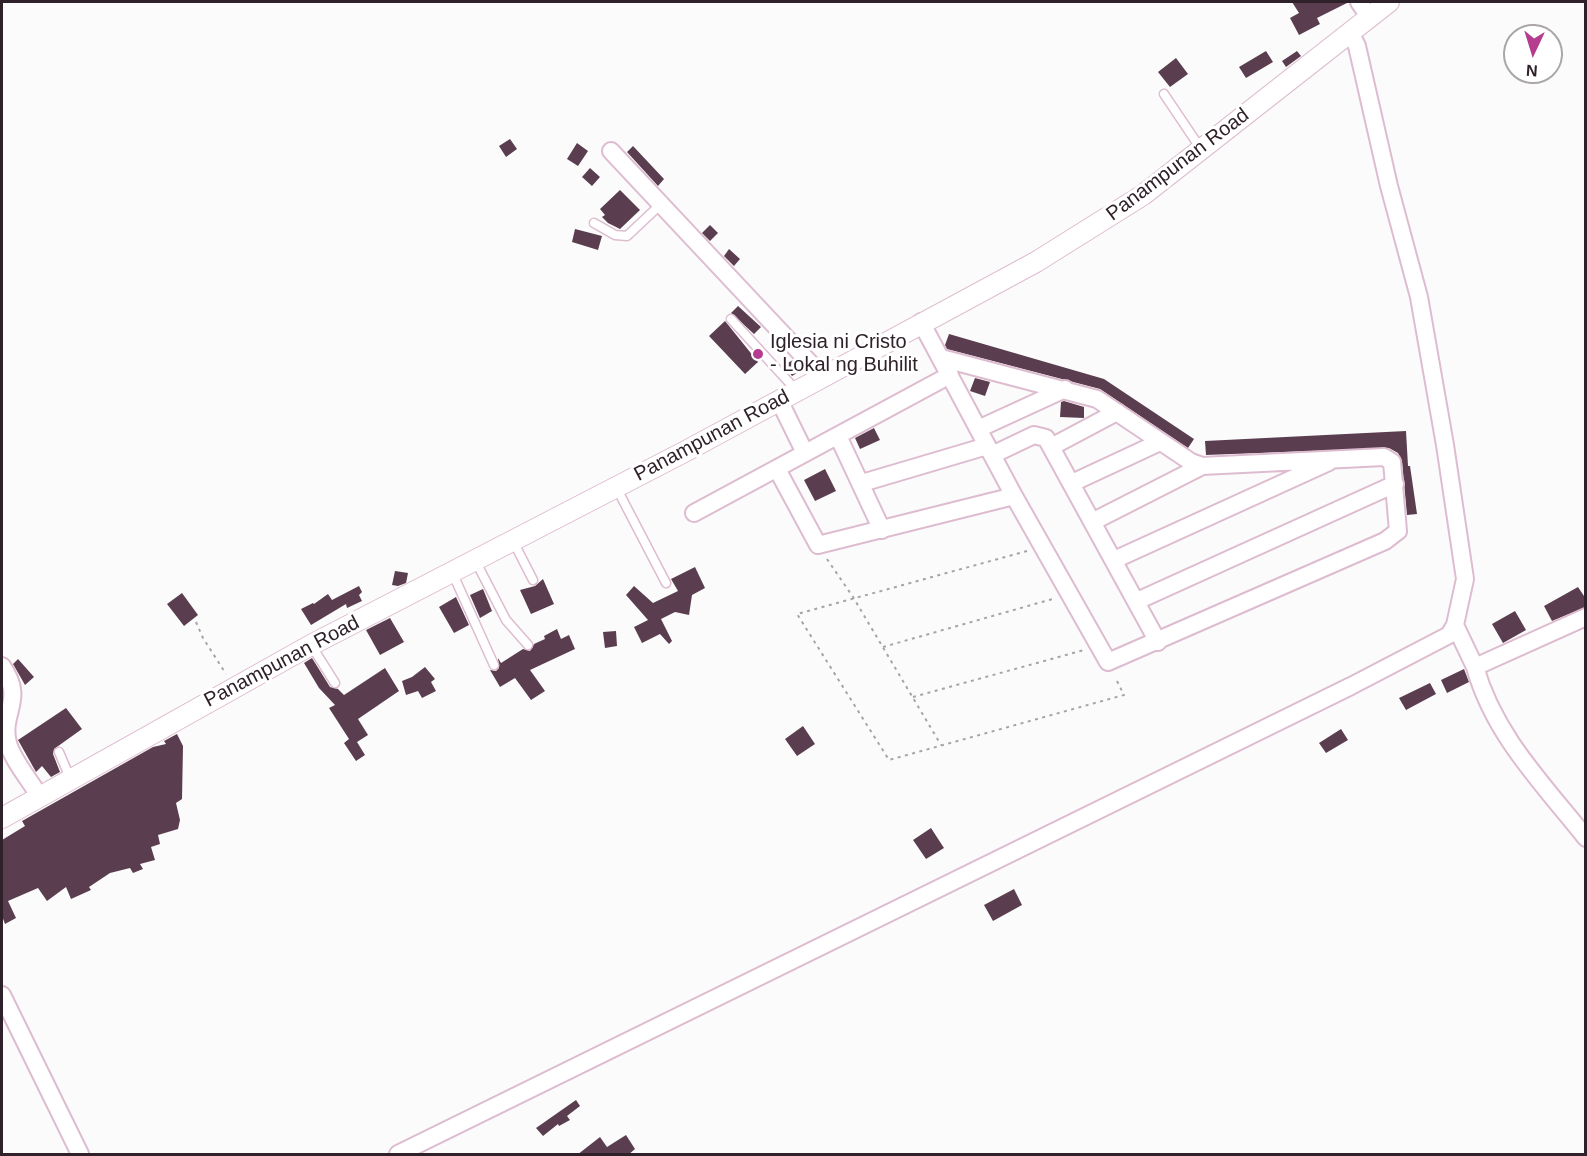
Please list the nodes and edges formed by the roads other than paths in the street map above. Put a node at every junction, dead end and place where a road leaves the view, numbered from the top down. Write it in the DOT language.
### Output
graph roads {
  1 [pos="1359,2"];
  2 [pos="1389,2"];
  3 [pos="1370,18"];
  4 [pos="1351,34"];
  5 [pos="1164,94"];
  6 [pos="1201,149"];
  7 [pos="611,151"];
  8 [pos="661,204"];
  9 [pos="594,224"];
  10 [pos="731,319"];
  11 [pos="921,322"];
  12 [pos="941,358"];
  13 [pos="950,375"];
  14 [pos="823,376"];
  15 [pos="1065,389"];
  16 [pos="796,391"];
  17 [pos="779,400"];
  18 [pos="1117,412"];
  19 [pos="978,429"];
  20 [pos="838,436"];
  21 [pos="1160,442"];
  22 [pos="1051,447"];
  23 [pos="990,451"];
  24 [pos="806,453"];
  25 [pos="1338,458"];
  26 [pos="1202,466"];
  27 [pos="777,469"];
  28 [pos="862,483"];
  29 [pos="1072,483"];
  30 [pos="1395,484"];
  31 [pos="616,488"];
  32 [pos="1014,496"];
  33 [pos="694,513"];
  34 [pos="1092,522"];
  35 [pos="882,530"];
  36 [pos="513,540"];
  37 [pos="475,560"];
  38 [pos="1114,560"];
  39 [pos="452,572"];
  40 [pos="533,580"];
  41 [pos="666,583"];
  42 [pos="1137,601"];
  43 [pos="1586,617"];
  44 [pos="1455,626"];
  45 [pos="1158,642"];
  46 [pos="311,645"];
  47 [pos="528,645"];
  48 [pos="494,665"];
  49 [pos="2,666"];
  50 [pos="1475,667"];
  51 [pos="335,683"];
  52 [pos="58,752"];
  53 [pos="70,778"];
  54 [pos="39,796"];
  55 [pos="2,818"];
  56 [pos="1586,838"];
  57 [pos="2,995"];
  58 [pos="80,1155"];
  59 [pos="398,1155"];
  1 -- 3 [label="street"];
  2 -- 3 [label="street, Panampunan Road"];
  3 -- 4 [label="street, Panampunan Road"];
  4 -- 6 [label="street, Panampunan Road"];
  4 -- 44 [label="street"];
  5 -- 6 [label="lane"];
  6 -- 11 [label="street, Panampunan Road"];
  7 -- 8 [label="street"];
  8 -- 9 [label="lane"];
  8 -- 14 [label="street"];
  10 -- 16 [label="lane"];
  11 -- 12 [label="street"];
  11 -- 14 [label="street, Panampunan Road"];
  12 -- 13 [label="street"];
  12 -- 15 [label="street"];
  13 -- 19 [label="street"];
  13 -- 20 [label="street"];
  14 -- 16 [label="street, Panampunan Road"];
  15 -- 18 [label="street"];
  15 -- 19 [label="street"];
  16 -- 17 [label="street, Panampunan Road"];
  17 -- 24 [label="street"];
  17 -- 31 [label="street, Panampunan Road"];
  18 -- 21 [label="street"];
  18 -- 22 [label="street"];
  19 -- 23 [label="street"];
  20 -- 24 [label="street"];
  20 -- 28 [label="street"];
  21 -- 26 [label="street"];
  21 -- 29 [label="street"];
  22 -- 23 [label="street"];
  22 -- 29 [label="street"];
  23 -- 28 [label="street"];
  23 -- 32 [label="street"];
  24 -- 27 [label="street"];
  25 -- 26 [label="street"];
  25 -- 30 [label="street"];
  25 -- 38 [label="street"];
  26 -- 34 [label="street"];
  27 -- 33 [label="street"];
  27 -- 35 [label="street"];
  28 -- 35 [label="street"];
  29 -- 34 [label="street"];
  30 -- 42 [label="street"];
  30 -- 45 [label="street"];
  31 -- 36 [label="street, Panampunan Road"];
  31 -- 41 [label="lane"];
  32 -- 35 [label="street"];
  32 -- 45 [label="street"];
  34 -- 38 [label="street"];
  36 -- 37 [label="street, Panampunan Road"];
  36 -- 40 [label="lane"];
  37 -- 39 [label="street, Panampunan Road"];
  37 -- 47 [label="lane"];
  38 -- 42 [label="street"];
  39 -- 46 [label="street, Panampunan Road"];
  39 -- 48 [label="lane"];
  42 -- 45 [label="street"];
  43 -- 50 [label="street"];
  44 -- 50 [label="street"];
  44 -- 59 [label="street"];
  46 -- 51 [label="lane"];
  46 -- 53 [label="street, Panampunan Road"];
  49 -- 54 [label="street"];
  50 -- 56 [label="street"];
  52 -- 53 [label="lane"];
  53 -- 54 [label="street, Panampunan Road"];
  54 -- 55 [label="street, Panampunan Road"];
  57 -- 58 [label="street"];
}
